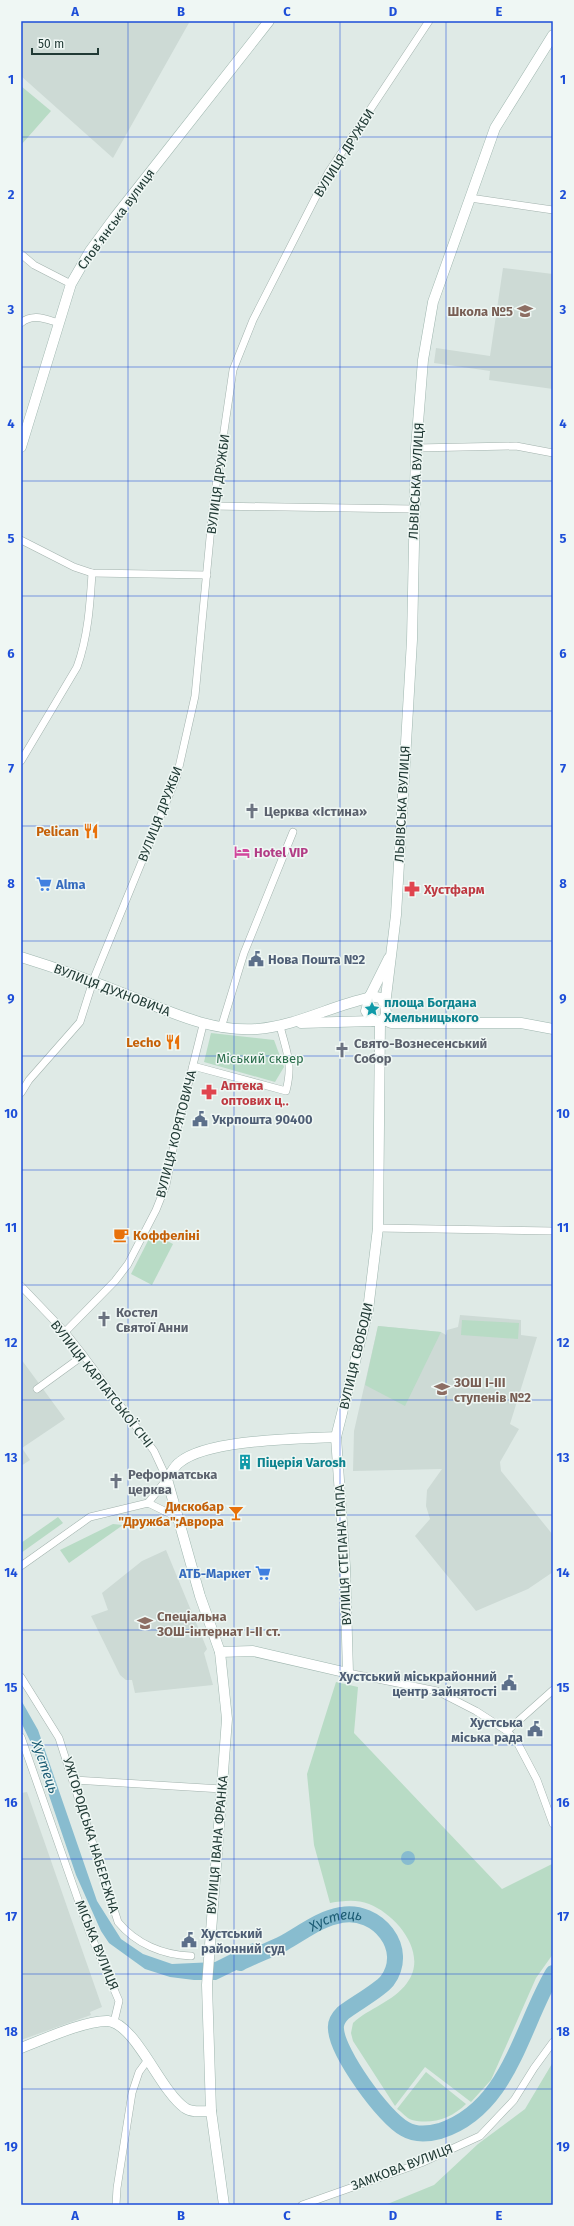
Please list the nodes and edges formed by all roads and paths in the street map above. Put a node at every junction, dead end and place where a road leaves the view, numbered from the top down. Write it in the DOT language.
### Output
graph roads {
  1 [pos="269,21"];
  2 [pos="429,21"];
  3 [pos="553,35"];
  4 [pos="470,198"];
  5 [pos="553,210"];
  6 [pos="21,254"];
  7 [pos="71,284"];
  8 [pos="21,323"];
  9 [pos="58,323"];
  10 [pos="21,447"];
  11 [pos="416,448"];
  12 [pos="553,453"];
  13 [pos="213,506"];
  14 [pos="413,509"];
  15 [pos="21,540"];
  16 [pos="92,573"];
  17 [pos="207,575"];
  18 [pos="21,761"];
  19 [pos="293,832"];
  20 [pos="391,954"];
  21 [pos="21,957"];
  22 [pos="93,982"];
  23 [pos="369,997"];
  24 [pos="386,1005"];
  25 [pos="379,1021"];
  26 [pos="204,1025"];
  27 [pos="284,1025"];
  28 [pos="221,1028"];
  29 [pos="553,1029"];
  30 [pos="193,1066"];
  31 [pos="21,1093"];
  32 [pos="378,1228"];
  33 [pos="553,1231"];
  34 [pos="21,1286"];
  35 [pos="65,1332"];
  36 [pos="77,1360"];
  37 [pos="37,1389"];
  38 [pos="336,1437"];
  39 [pos="167,1479"];
  40 [pos="148,1503"];
  41 [pos="178,1518"];
  42 [pos="21,1566"];
  43 [pos="220,1652"];
  44 [pos="348,1673"];
  45 [pos="21,1677"];
  46 [pos="553,1690"];
  47 [pos="507,1731"];
  48 [pos="21,1737"];
  49 [pos="74,1780"];
  50 [pos="222,1789"];
  51 [pos="553,1824"];
  52 [pos="191,1956"];
  53 [pos="114,2022"];
  54 [pos="553,2042"];
  55 [pos="21,2048"];
  56 [pos="147,2061"];
  57 [pos="211,2111"];
  58 [pos="116,2205"];
  59 [pos="224,2205"];
  60 [pos="302,2205"];
  1 -- 7 [label="main road, Словʼянська вулиця"];
  2 -- 13 [label="street, ВУЛИЦЯ ДРУЖБИ"];
  3 -- 4 [label="main road, ЛЬВІВСЬКА ВУЛИЦЯ"];
  4 -- 5 [label="street"];
  4 -- 11 [label="main road, ЛЬВІВСЬКА ВУЛИЦЯ"];
  6 -- 7 [label="street"];
  7 -- 9 [label="main road, Словʼянська вулиця"];
  8 -- 9 [label="street"];
  9 -- 10 [label="main road, Словʼянська вулиця"];
  11 -- 12 [label="street"];
  11 -- 14 [label="main road, ЛЬВІВСЬКА ВУЛИЦЯ"];
  13 -- 14 [label="street"];
  13 -- 17 [label="street, ВУЛИЦЯ ДРУЖБИ"];
  14 -- 20 [label="main road, ЛЬВІВСЬКА ВУЛИЦЯ"];
  15 -- 16 [label="street"];
  16 -- 17 [label="street"];
  16 -- 18 [label="street"];
  17 -- 22 [label="street, ВУЛИЦЯ ДРУЖБИ"];
  19 -- 28 [label="street"];
  20 -- 23 [label="main road, ЛЬВІВСЬКА ВУЛИЦЯ"];
  20 -- 24 [label="main road, ЛЬВІВСЬКА ВУЛИЦЯ"];
  21 -- 22 [label="main road, ВУЛИЦЯ ДУХНОВИЧА"];
  22 -- 26 [label="main road, ВУЛИЦЯ ДУХНОВИЧА"];
  22 -- 31 [label="street, ВУЛИЦЯ ДРУЖБИ"];
  23 -- 24 [label="main road"];
  23 -- 25 [label="main road"];
  23 -- 27 [label="main road"];
  24 -- 25 [label="main road"];
  25 -- 27 [label="main road"];
  25 -- 29 [label="main road"];
  25 -- 32 [label="main road, ВУЛИЦЯ СВОБОДИ"];
  26 -- 28 [label="main road"];
  26 -- 30 [label="street, ВУЛИЦЯ КОРЯТОВИЧА"];
  27 -- 28 [label="main road"];
  27 -- 30 [label="street"];
  30 -- 35 [label="street, ВУЛИЦЯ КОРЯТОВИЧА"];
  32 -- 33 [label="street"];
  32 -- 38 [label="main road, ВУЛИЦЯ СВОБОДИ"];
  34 -- 35 [label="street, ВУЛИЦЯ КАРПАТСЬКОЇ СІЧІ"];
  35 -- 39 [label="street, ВУЛИЦЯ КАРПАТСЬКОЇ СІЧІ"];
  36 -- 37 [label="street"];
  38 -- 39 [label="main road"];
  38 -- 44 [label="main road, ВУЛИЦЯ СТЕПАНА ПАПА"];
  39 -- 40 [label="street"];
  39 -- 41 [label="main road, ВУЛИЦЯ КАРПАТСЬКОЇ СІЧІ"];
  40 -- 41 [label="street"];
  40 -- 42 [label="street"];
  41 -- 43 [label="main road, ВУЛИЦЯ КАРПАТСЬКОЇ СІЧІ"];
  43 -- 44 [label="main road"];
  43 -- 50 [label="main road, ВУЛИЦЯ ІВАНА ФРАНКА"];
  44 -- 47 [label="street"];
  45 -- 49 [label="street, УЖГОРОДСЬКА НАБЕРЕЖНА"];
  46 -- 47 [label="street"];
  47 -- 51 [label="street"];
  48 -- 53 [label="street, МІСЬКА ВУЛИЦЯ"];
  49 -- 50 [label="street"];
  49 -- 52 [label="street, УЖГОРОДСЬКА НАБЕРЕЖНА"];
  50 -- 57 [label="main road, ВУЛИЦЯ ІВАНА ФРАНКА"];
  53 -- 55 [label="main road"];
  53 -- 56 [label="main road"];
  54 -- 60 [label="street, ЗАМКОВА ВУЛИЦЯ"];
  56 -- 57 [label="main road"];
  56 -- 58 [label="street"];
  57 -- 59 [label="main road, ВУЛИЦЯ ІВАНА ФРАНКА"];
}
